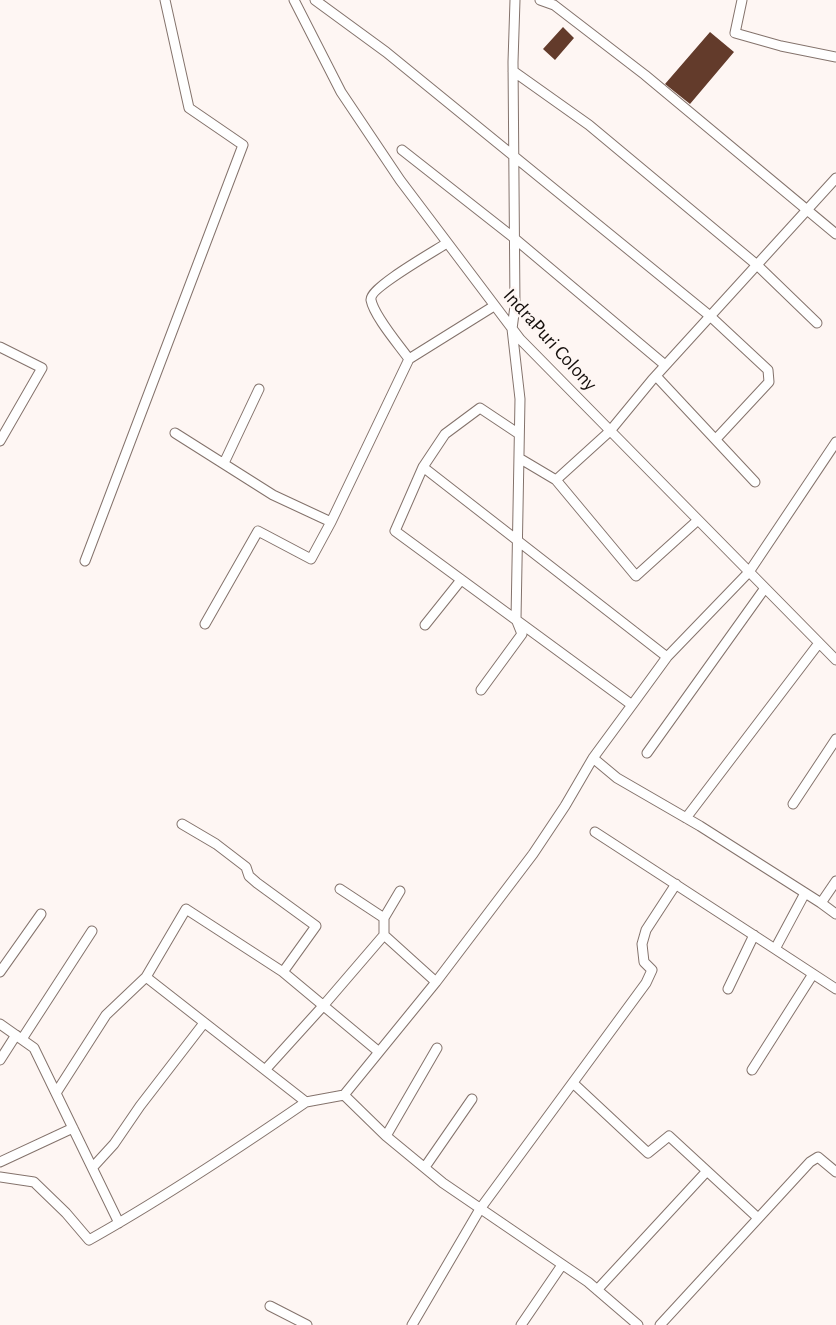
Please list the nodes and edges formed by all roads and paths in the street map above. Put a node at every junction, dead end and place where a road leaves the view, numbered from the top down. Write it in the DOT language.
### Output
graph roads {
  1 [pos="165,0"];
  2 [pos="294,0"];
  3 [pos="315,0"];
  4 [pos="515,0"];
  5 [pos="540,0"];
  6 [pos="742,0"];
  7 [pos="836,57"];
  8 [pos="513,71"];
  9 [pos="402,150"];
  10 [pos="514,156"];
  11 [pos="836,178"];
  12 [pos="806,211"];
  13 [pos="836,234"];
  14 [pos="514,238"];
  15 [pos="447,243"];
  16 [pos="756,265"];
  17 [pos="494,306"];
  18 [pos="710,316"];
  19 [pos="817,323"];
  20 [pos="512,329"];
  21 [pos="0,346"];
  22 [pos="409,359"];
  23 [pos="665,365"];
  24 [pos="656,376"];
  25 [pos="259,389"];
  26 [pos="3,425"];
  27 [pos="610,431"];
  28 [pos="175,433"];
  29 [pos="519,434"];
  30 [pos="716,439"];
  31 [pos="0,441"];
  32 [pos="836,442"];
  33 [pos="519,458"];
  34 [pos="224,464"];
  35 [pos="423,467"];
  36 [pos="556,480"];
  37 [pos="755,482"];
  38 [pos="698,520"];
  39 [pos="330,522"];
  40 [pos="518,540"];
  41 [pos="85,561"];
  42 [pos="749,572"];
  43 [pos="461,580"];
  44 [pos="765,588"];
  45 [pos="516,619"];
  46 [pos="205,624"];
  47 [pos="426,625"];
  48 [pos="819,643"];
  49 [pos="668,657"];
  50 [pos="836,660"];
  51 [pos="481,690"];
  52 [pos="632,705"];
  53 [pos="836,739"];
  54 [pos="647,753"];
  55 [pos="593,758"];
  56 [pos="793,804"];
  57 [pos="686,818"];
  58 [pos="182,824"];
  59 [pos="595,832"];
  60 [pos="836,881"];
  61 [pos="676,884"];
  62 [pos="340,889"];
  63 [pos="400,891"];
  64 [pos="805,893"];
  65 [pos="821,904"];
  66 [pos="41,914"];
  67 [pos="836,914"];
  68 [pos="384,918"];
  69 [pos="92,930"];
  70 [pos="384,935"];
  71 [pos="754,935"];
  72 [pos="775,949"];
  73 [pos="0,972"];
  74 [pos="283,972"];
  75 [pos="813,974"];
  76 [pos="146,977"];
  77 [pos="436,982"];
  78 [pos="728,989"];
  79 [pos="836,989"];
  80 [pos="323,1006"];
  81 [pos="204,1023"];
  82 [pos="0,1024"];
  83 [pos="19,1037"];
  84 [pos="437,1048"];
  85 [pos="379,1052"];
  86 [pos="0,1060"];
  87 [pos="265,1070"];
  88 [pos="752,1070"];
  89 [pos="572,1083"];
  90 [pos="56,1093"];
  91 [pos="344,1095"];
  92 [pos="472,1099"];
  93 [pos="306,1102"];
  94 [pos="74,1128"];
  95 [pos="386,1136"];
  96 [pos="0,1162"];
  97 [pos="93,1167"];
  98 [pos="425,1167"];
  99 [pos="707,1171"];
  100 [pos="836,1172"];
  101 [pos="1,1175"];
  102 [pos="480,1209"];
  103 [pos="758,1218"];
  104 [pos="119,1223"];
  105 [pos="562,1265"];
  106 [pos="597,1290"];
  107 [pos="270,1306"];
  108 [pos="307,1325"];
  109 [pos="412,1325"];
  110 [pos="521,1325"];
  111 [pos="638,1325"];
  112 [pos="660,1325"];
  1 -- 41 [label="street"];
  2 -- 15 [label="street, IndraPuri Colony"];
  3 -- 10 [label="street"];
  4 -- 8 [label="street"];
  5 -- 12 [label="street"];
  6 -- 7 [label="street"];
  8 -- 10 [label="street"];
  8 -- 16 [label="street"];
  9 -- 14 [label="street"];
  10 -- 14 [label="street"];
  10 -- 18 [label="street"];
  11 -- 12 [label="street"];
  12 -- 13 [label="street"];
  12 -- 16 [label="street"];
  14 -- 20 [label="street"];
  14 -- 23 [label="street"];
  15 -- 17 [label="street, IndraPuri Colony"];
  15 -- 22 [label="street"];
  16 -- 18 [label="street"];
  16 -- 19 [label="street"];
  17 -- 20 [label="street, IndraPuri Colony"];
  17 -- 22 [label="street"];
  18 -- 23 [label="street"];
  18 -- 30 [label="street"];
  20 -- 27 [label="street, IndraPuri Colony"];
  20 -- 29 [label="street"];
  21 -- 26 [label="street"];
  22 -- 39 [label="street"];
  23 -- 24 [label="street"];
  24 -- 27 [label="street"];
  24 -- 30 [label="street"];
  25 -- 34 [label="street"];
  26 -- 31 [label="street"];
  27 -- 36 [label="street"];
  27 -- 38 [label="street, IndraPuri Colony"];
  28 -- 34 [label="street"];
  29 -- 33 [label="street"];
  29 -- 35 [label="street"];
  30 -- 37 [label="street"];
  32 -- 42 [label="street"];
  33 -- 36 [label="street"];
  33 -- 40 [label="street"];
  34 -- 39 [label="street"];
  35 -- 40 [label="street"];
  35 -- 43 [label="street"];
  36 -- 38 [label="street"];
  38 -- 42 [label="street, IndraPuri Colony"];
  39 -- 46 [label="street"];
  40 -- 45 [label="street"];
  40 -- 49 [label="street"];
  42 -- 44 [label="street, IndraPuri Colony"];
  42 -- 49 [label="street"];
  43 -- 45 [label="street"];
  43 -- 47 [label="street"];
  44 -- 48 [label="street, IndraPuri Colony"];
  44 -- 54 [label="street"];
  45 -- 51 [label="street"];
  45 -- 52 [label="street"];
  48 -- 50 [label="street, IndraPuri Colony"];
  48 -- 57 [label="street"];
  49 -- 52 [label="street"];
  52 -- 55 [label="street"];
  53 -- 56 [label="street"];
  55 -- 57 [label="street"];
  55 -- 77 [label="street"];
  57 -- 64 [label="street"];
  58 -- 74 [label="street"];
  59 -- 61 [label="street"];
  60 -- 65 [label="street"];
  61 -- 71 [label="street"];
  61 -- 89 [label="street"];
  62 -- 68 [label="street"];
  63 -- 68 [label="street"];
  64 -- 65 [label="street"];
  64 -- 72 [label="street"];
  65 -- 67 [label="street"];
  66 -- 73 [label="street"];
  68 -- 70 [label="street"];
  69 -- 83 [label="street"];
  70 -- 77 [label="street"];
  70 -- 80 [label="street"];
  71 -- 72 [label="street"];
  71 -- 78 [label="street"];
  72 -- 75 [label="street"];
  74 -- 76 [label="street"];
  74 -- 80 [label="street"];
  75 -- 79 [label="street"];
  75 -- 88 [label="street"];
  76 -- 81 [label="street"];
  76 -- 90 [label="street"];
  77 -- 85 [label="street"];
  80 -- 85 [label="street"];
  80 -- 87 [label="street"];
  81 -- 87 [label="street"];
  81 -- 97 [label="street"];
  82 -- 83 [label="street"];
  83 -- 86 [label="street"];
  83 -- 90 [label="street"];
  84 -- 95 [label="street"];
  85 -- 91 [label="street"];
  87 -- 93 [label="street"];
  89 -- 99 [label="street"];
  89 -- 102 [label="street"];
  90 -- 94 [label="street"];
  91 -- 93 [label="street"];
  91 -- 95 [label="street"];
  92 -- 98 [label="street"];
  93 -- 104 [label="street"];
  94 -- 96 [label="street"];
  94 -- 97 [label="street"];
  95 -- 98 [label="street"];
  97 -- 104 [label="street"];
  98 -- 102 [label="street"];
  99 -- 103 [label="street"];
  99 -- 106 [label="street"];
  100 -- 103 [label="street"];
  101 -- 104 [label="street"];
  102 -- 105 [label="street"];
  102 -- 109 [label="street"];
  103 -- 112 [label="street"];
  105 -- 106 [label="street"];
  105 -- 110 [label="street"];
  106 -- 111 [label="street"];
  107 -- 108 [label="street"];
}
